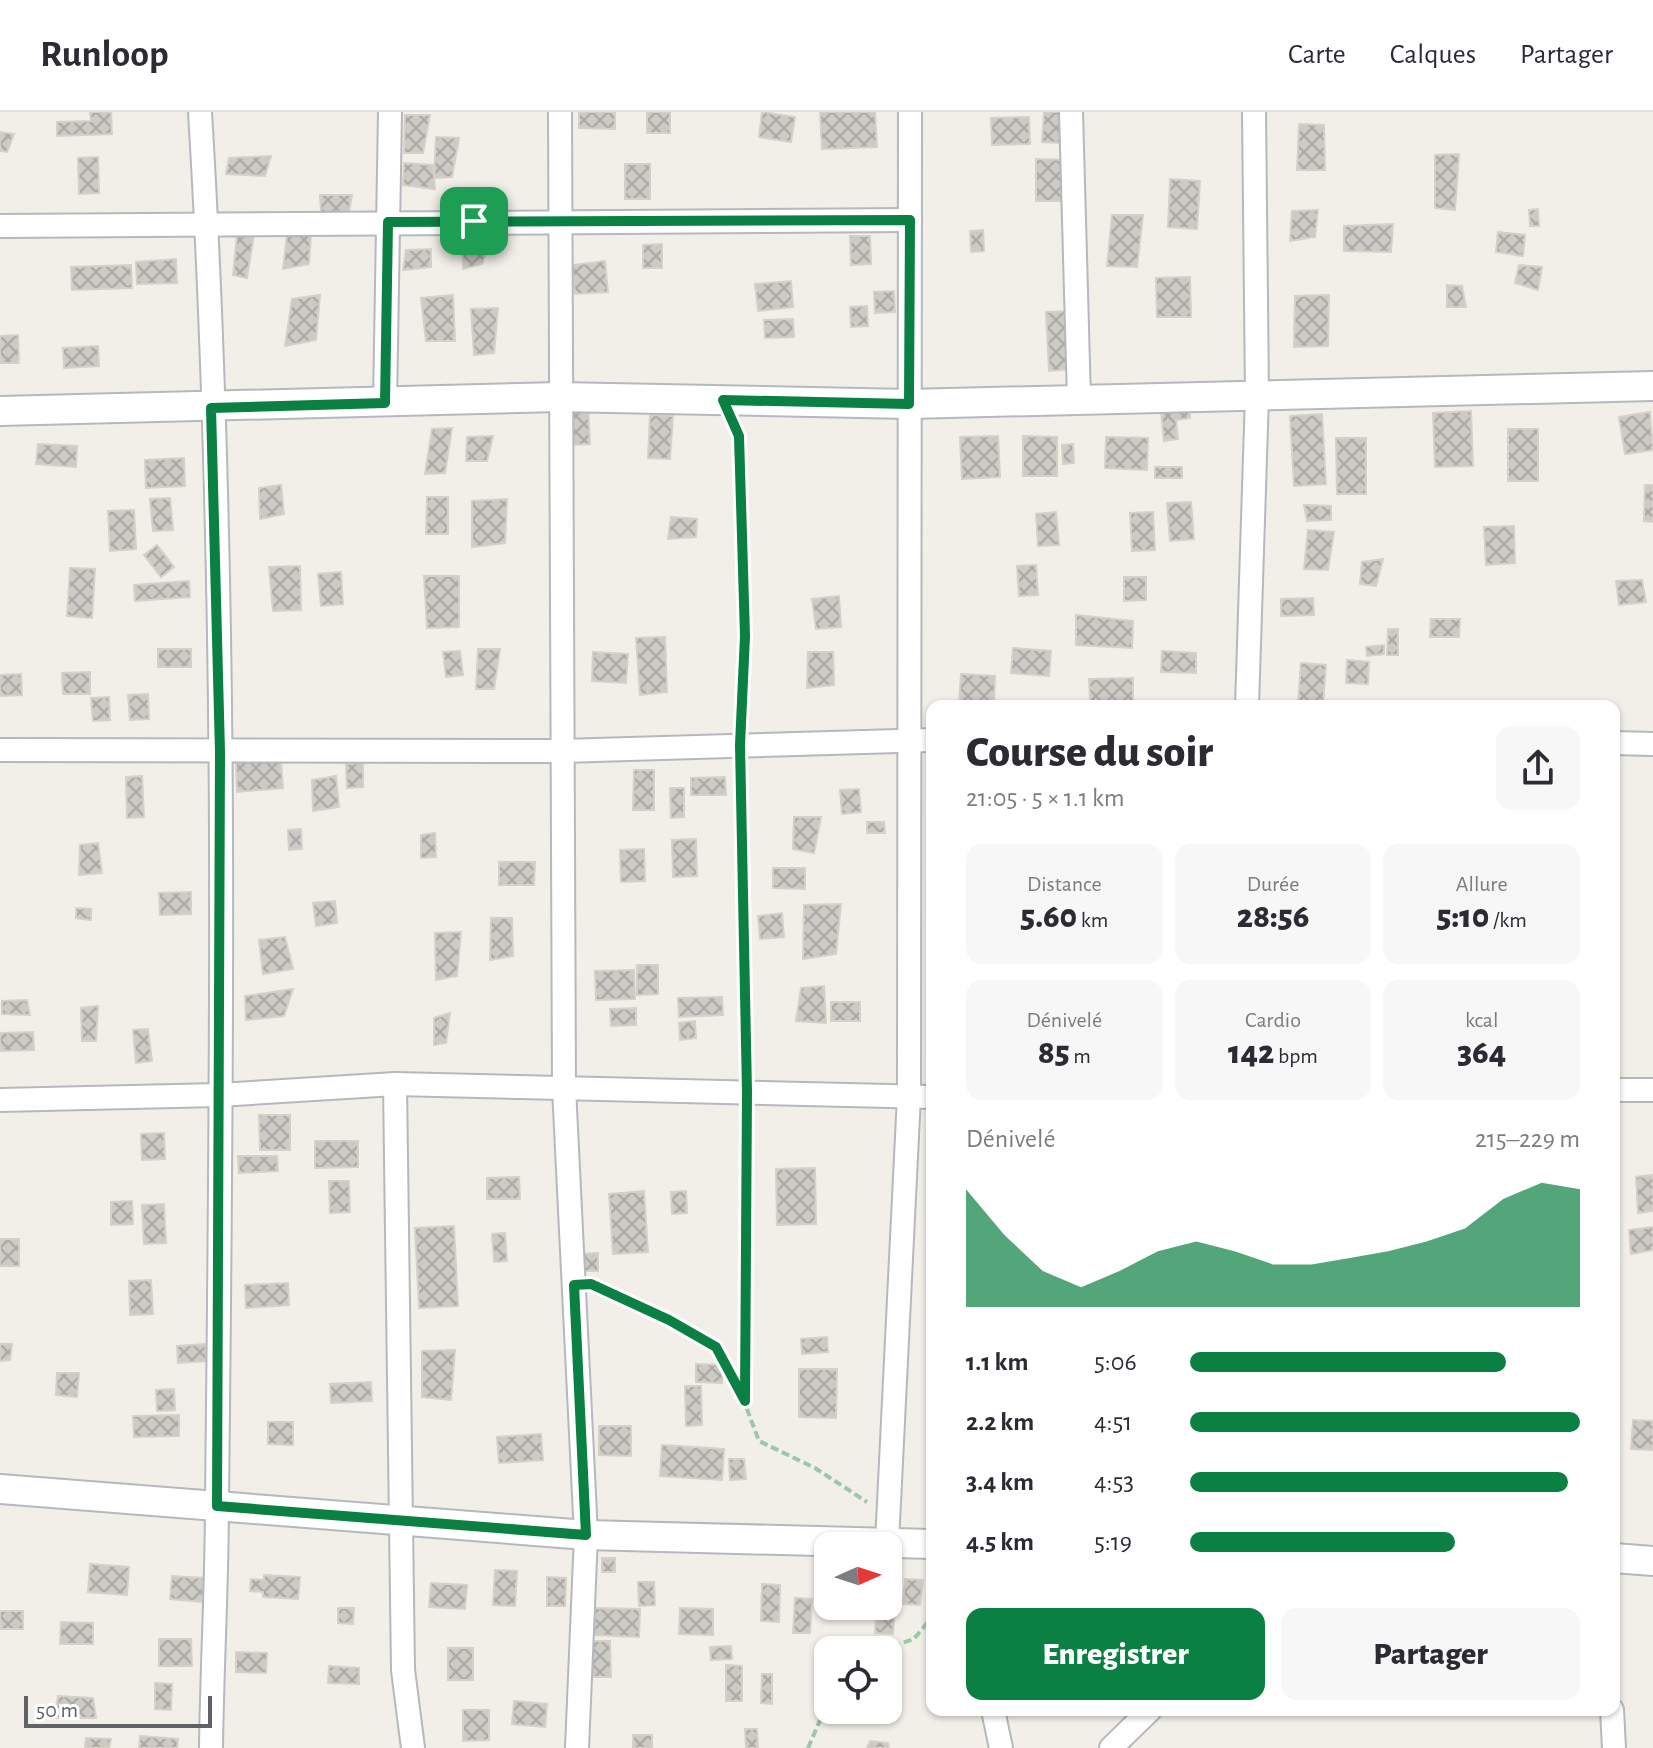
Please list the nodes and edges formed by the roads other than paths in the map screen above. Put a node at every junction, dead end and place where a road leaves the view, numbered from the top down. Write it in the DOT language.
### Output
graph roads {
  1 [pos="200,112"];
  2 [pos="390,112"];
  3 [pos="560,112"];
  4 [pos="910,112"];
  5 [pos="1071,112"];
  6 [pos="1254,112"];
  7 [pos="560,220"];
  8 [pos="910,220"];
  9 [pos="388,222"];
  10 [pos="207,224"];
  11 [pos="0,226"];
  12 [pos="1653,386"];
  13 [pos="1257,395"];
  14 [pos="559,397"];
  15 [pos="1079,400"];
  16 [pos="385,403"];
  17 [pos="909,404"];
  18 [pos="211,408"];
  19 [pos="0,411"];
  20 [pos="1247,700"];
  21 [pos="909,740"];
  22 [pos="926,740"];
  23 [pos="1620,743"];
  24 [pos="1653,744"];
  25 [pos="0,750"];
  26 [pos="562,751"];
  27 [pos="220,752"];
  28 [pos="395,1084"];
  29 [pos="564,1088"];
  30 [pos="1620,1090"];
  31 [pos="1653,1090"];
  32 [pos="219,1095"];
  33 [pos="909,1096"];
  34 [pos="926,1097"];
  35 [pos="0,1100"];
  36 [pos="0,1489"];
  37 [pos="217,1506"];
  38 [pos="402,1520"];
  39 [pos="887,1530"];
  40 [pos="586,1535"];
  41 [pos="926,1542"];
  42 [pos="1620,1558"];
  43 [pos="1653,1561"];
  44 [pos="994,1716"];
  45 [pos="1144,1716"];
  46 [pos="1612,1716"];
  47 [pos="211,1748"];
  48 [pos="413,1748"];
  49 [pos="577,1748"];
  50 [pos="1001,1748"];
  51 [pos="1111,1748"];
  52 [pos="1614,1748"];
  1 -- 10 [label="street"];
  2 -- 9 [label="street"];
  3 -- 7 [label="street"];
  4 -- 8 [label="street"];
  5 -- 15 [label="street"];
  6 -- 13 [label="street"];
  7 -- 8 [label="street"];
  7 -- 9 [label="street"];
  7 -- 14 [label="street"];
  8 -- 17 [label="street"];
  9 -- 10 [label="street"];
  9 -- 16 [label="street"];
  10 -- 11 [label="street"];
  10 -- 18 [label="street"];
  12 -- 13 [label="street"];
  13 -- 15 [label="street"];
  13 -- 20 [label="street"];
  14 -- 16 [label="street"];
  14 -- 17 [label="street"];
  14 -- 26 [label="street"];
  15 -- 17 [label="street"];
  16 -- 18 [label="street"];
  17 -- 21 [label="street"];
  18 -- 19 [label="street"];
  18 -- 27 [label="street"];
  21 -- 22 [label="street"];
  21 -- 26 [label="street"];
  21 -- 33 [label="street"];
  23 -- 24 [label="street"];
  25 -- 27 [label="street"];
  26 -- 27 [label="street"];
  26 -- 29 [label="street"];
  27 -- 32 [label="street"];
  28 -- 29 [label="street"];
  28 -- 32 [label="street"];
  28 -- 38 [label="street"];
  29 -- 33 [label="street"];
  29 -- 40 [label="street"];
  30 -- 31 [label="street"];
  32 -- 35 [label="street"];
  32 -- 37 [label="street"];
  33 -- 34 [label="street"];
  33 -- 39 [label="street"];
  36 -- 37 [label="street"];
  37 -- 38 [label="street"];
  37 -- 47 [label="street"];
  38 -- 40 [label="street"];
  38 -- 48 [label="street"];
  39 -- 40 [label="street"];
  39 -- 41 [label="street"];
  40 -- 49 [label="street"];
  42 -- 43 [label="street"];
  44 -- 50 [label="street"];
  45 -- 51 [label="street"];
  46 -- 52 [label="street"];
}
